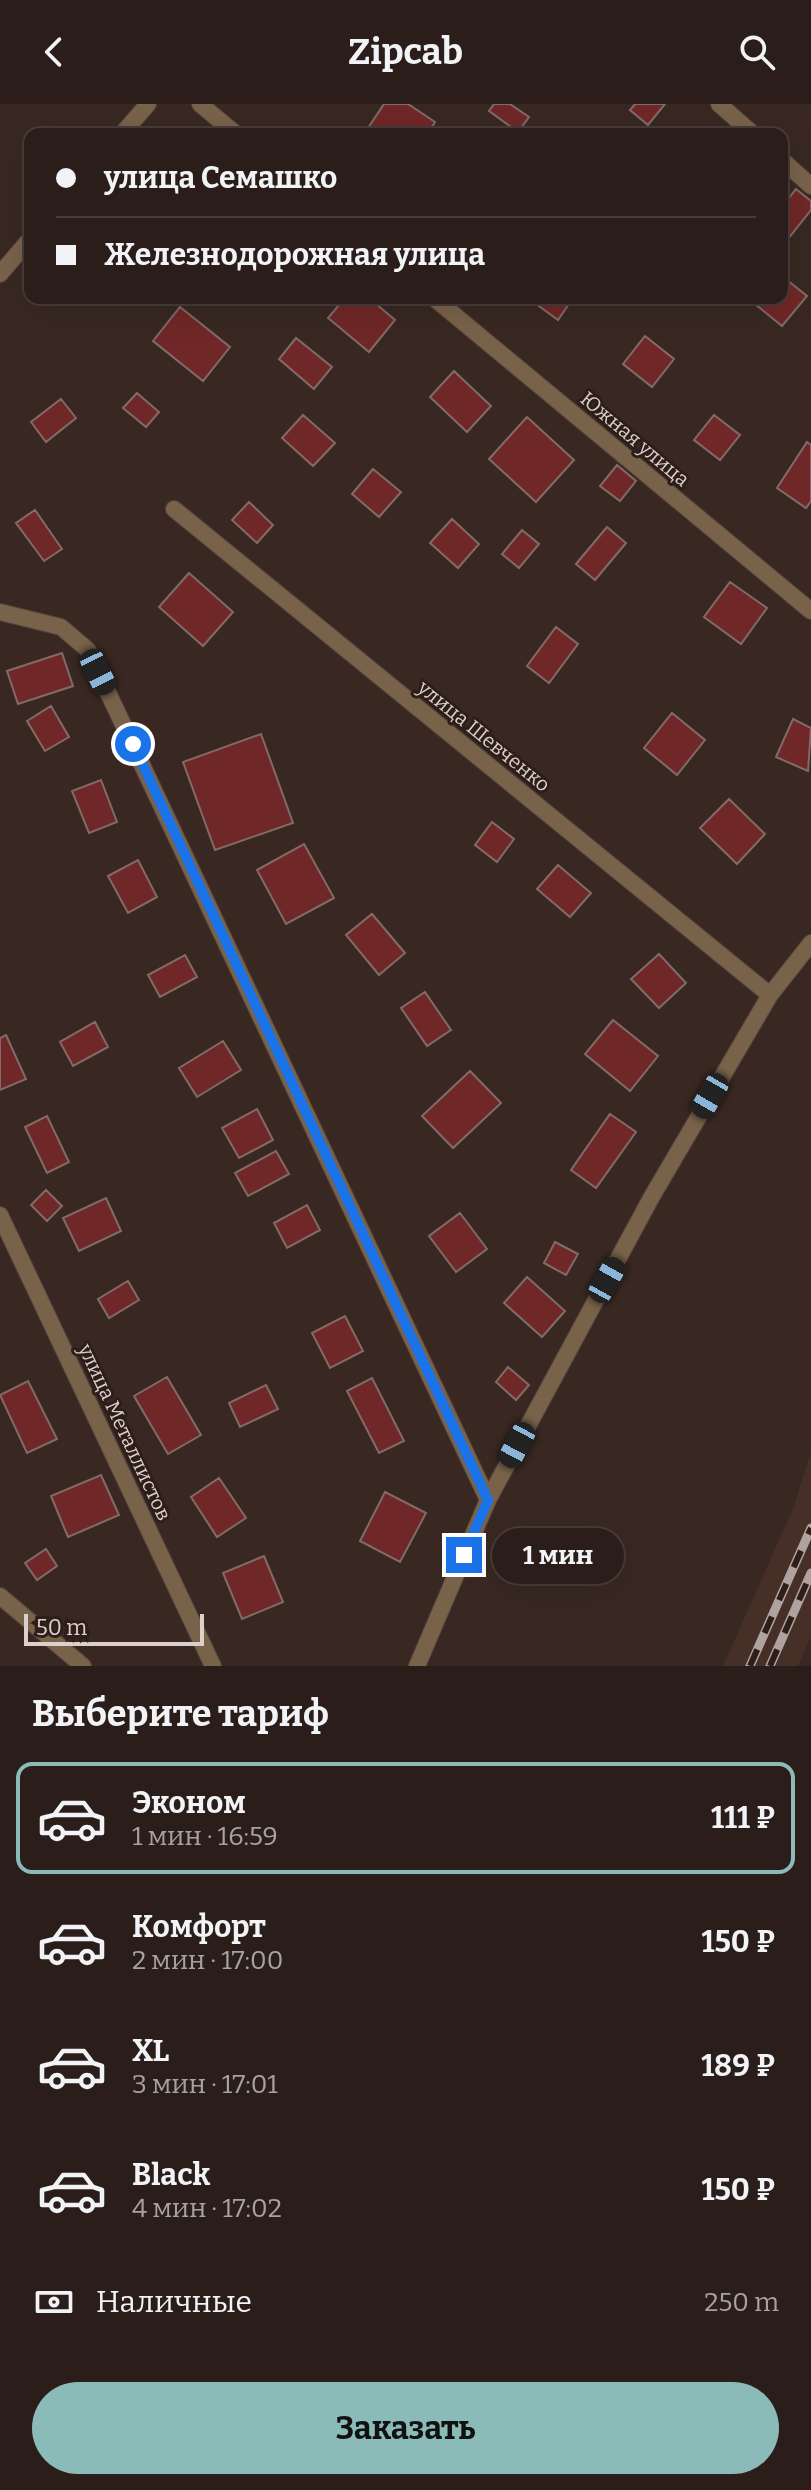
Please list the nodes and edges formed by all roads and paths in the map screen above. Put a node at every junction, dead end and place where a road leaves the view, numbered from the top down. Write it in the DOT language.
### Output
graph roads {
  1 [pos="148,104"];
  2 [pos="200,104"];
  3 [pos="719,104"];
  4 [pos="127,128"];
  5 [pos="229,128"];
  6 [pos="746,128"];
  7 [pos="788,165"];
  8 [pos="811,186"];
  9 [pos="24,246"];
  10 [pos="0,274"];
  11 [pos="441,304"];
  12 [pos="174,509"];
  13 [pos="811,611"];
  14 [pos="0,612"];
  15 [pos="811,943"];
  16 [pos="770,995"];
  17 [pos="0,1215"];
  18 [pos="488,1500"];
  19 [pos="0,1596"];
  20 [pos="83,1666"];
  21 [pos="213,1666"];
  22 [pos="417,1666"];
  1 -- 4 [label="street"];
  2 -- 5 [label="street"];
  3 -- 6 [label="street"];
  7 -- 8 [label="street"];
  9 -- 10 [label="street"];
  11 -- 13 [label="street, Южная улица"];
  12 -- 16 [label="street, улица Шевченко"];
  14 -- 18 [label="street"];
  15 -- 16 [label="street"];
  16 -- 18 [label="street"];
  17 -- 21 [label="street, улица Металлистов"];
  18 -- 22 [label="street"];
  19 -- 20 [label="street"];
}
